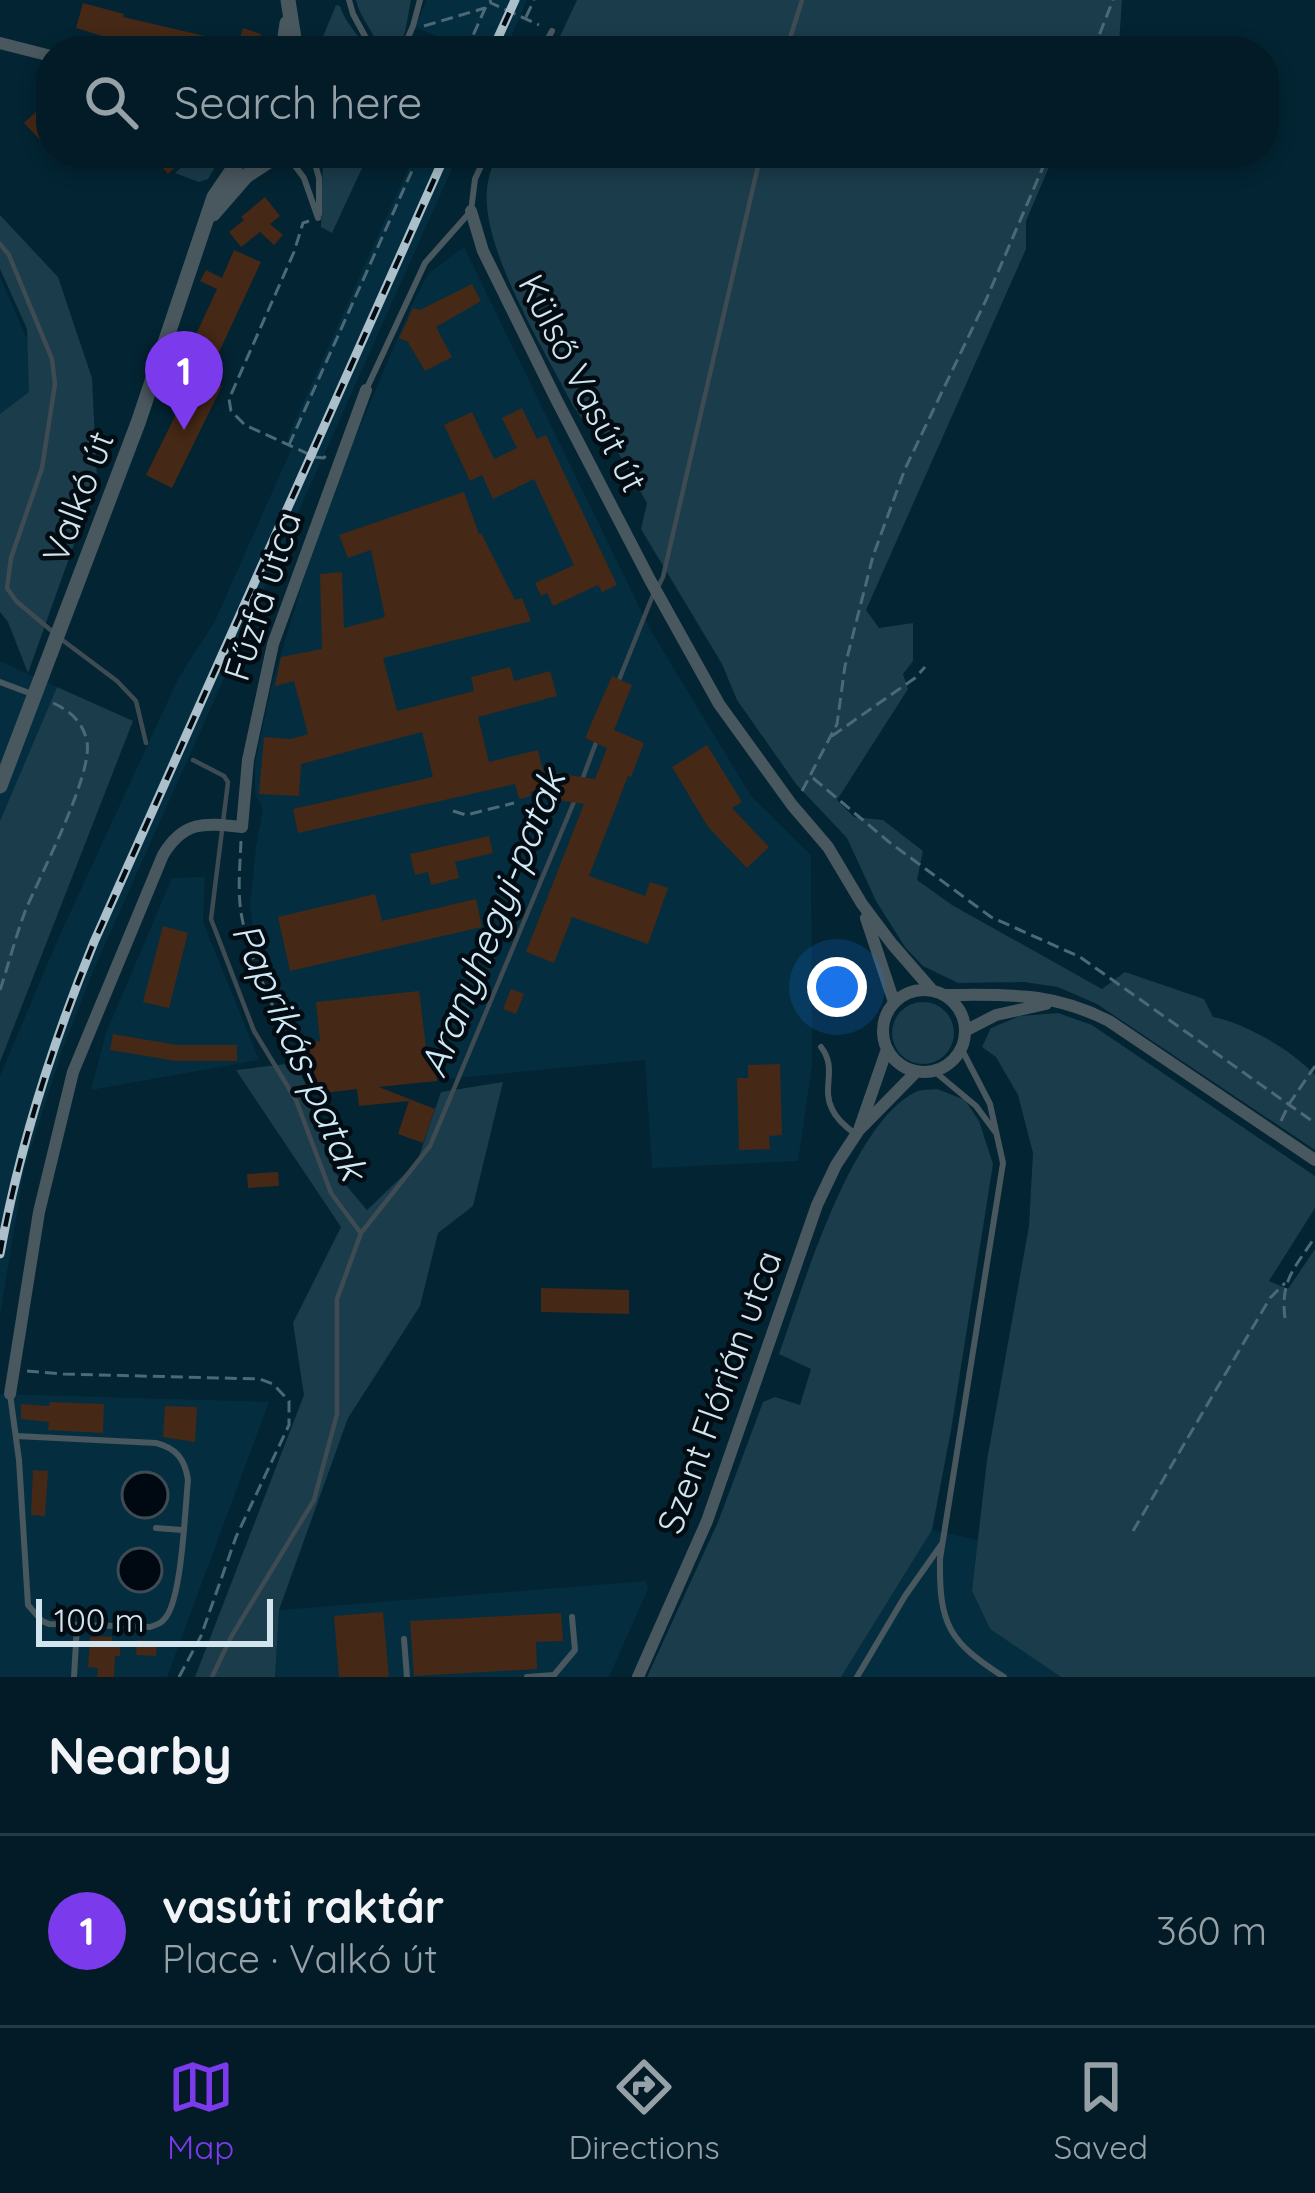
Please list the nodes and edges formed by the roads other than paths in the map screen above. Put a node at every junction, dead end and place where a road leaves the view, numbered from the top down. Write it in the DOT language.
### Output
graph roads {
  1 [pos="349,0"];
  2 [pos="419,0"];
  3 [pos="289,4"];
  4 [pos="552,31"];
  5 [pos="285,36"];
  6 [pos="294,36"];
  7 [pos="365,36"];
  8 [pos="408,36"];
  9 [pos="549,36"];
  10 [pos="0,43"];
  11 [pos="36,52"];
  12 [pos="234,168"];
  13 [pos="268,168"];
  14 [pos="298,168"];
  15 [pos="307,168"];
  16 [pos="480,168"];
  17 [pos="471,211"];
  18 [pos="204,226"];
  19 [pos="366,390"];
  20 [pos="0,682"];
  21 [pos="35,695"];
  22 [pos="0,786"];
  23 [pos="862,904"];
  24 [pos="938,993"];
  25 [pos="1065,1001"];
  26 [pos="894,1002"];
  27 [pos="965,1031"];
  28 [pos="821,1047"];
  29 [pos="886,1048"];
  30 [pos="961,1048"];
  31 [pos="934,1071"];
  32 [pos="917,1072"];
  33 [pos="858,1132"];
  34 [pos="998,1136"];
  35 [pos="1315,1160"];
  36 [pos="10,1394"];
  37 [pos="16,1436"];
  38 [pos="156,1528"];
  39 [pos="182,1530"];
  40 [pos="943,1542"];
  41 [pos="572,1617"];
  42 [pos="77,1624"];
  43 [pos="404,1639"];
  44 [pos="554,1676"];
  45 [pos="74,1677"];
  46 [pos="407,1677"];
  47 [pos="527,1677"];
  48 [pos="638,1677"];
  49 [pos="857,1677"];
  50 [pos="1004,1677"];
  1 -- 7 [label="lane"];
  2 -- 8 [label="lane"];
  3 -- 5 [label="street"];
  3 -- 6 [label="street"];
  4 -- 9 [label="lane"];
  10 -- 11 [label="street"];
  12 -- 18 [label="street"];
  13 -- 18 [label="street"];
  14 -- 15 [label="lane"];
  16 -- 17 [label="lane"];
  17 -- 19 [label="lane"];
  17 -- 23 [label="street, Külső Vasút út"];
  18 -- 21 [label="street, Valkó út"];
  19 -- 36 [label="street, Fűzfa utca"];
  20 -- 21 [label="lane"];
  21 -- 22 [label="street, Valkó út"];
  23 -- 24 [label="street"];
  23 -- 26 [label="street"];
  24 -- 25 [label="street"];
  24 -- 26 [label="street"];
  24 -- 27 [label="street"];
  25 -- 27 [label="street"];
  25 -- 35 [label="street"];
  26 -- 29 [label="street"];
  27 -- 30 [label="street"];
  28 -- 33 [label="lane"];
  29 -- 32 [label="street"];
  29 -- 33 [label="street, Szent Flórián utca"];
  30 -- 31 [label="street"];
  30 -- 34 [label="lane"];
  31 -- 32 [label="street"];
  31 -- 34 [label="lane"];
  32 -- 33 [label="street, Szent Flórián utca"];
  33 -- 48 [label="street, Szent Flórián utca"];
  34 -- 40 [label="lane"];
  36 -- 37 [label="lane"];
  37 -- 39 [label="lane"];
  37 -- 42 [label="lane"];
  38 -- 39 [label="lane"];
  39 -- 42 [label="lane"];
  40 -- 49 [label="lane"];
  40 -- 50 [label="lane"];
  41 -- 44 [label="lane"];
  42 -- 45 [label="lane"];
  43 -- 46 [label="lane"];
  44 -- 47 [label="lane"];
}
